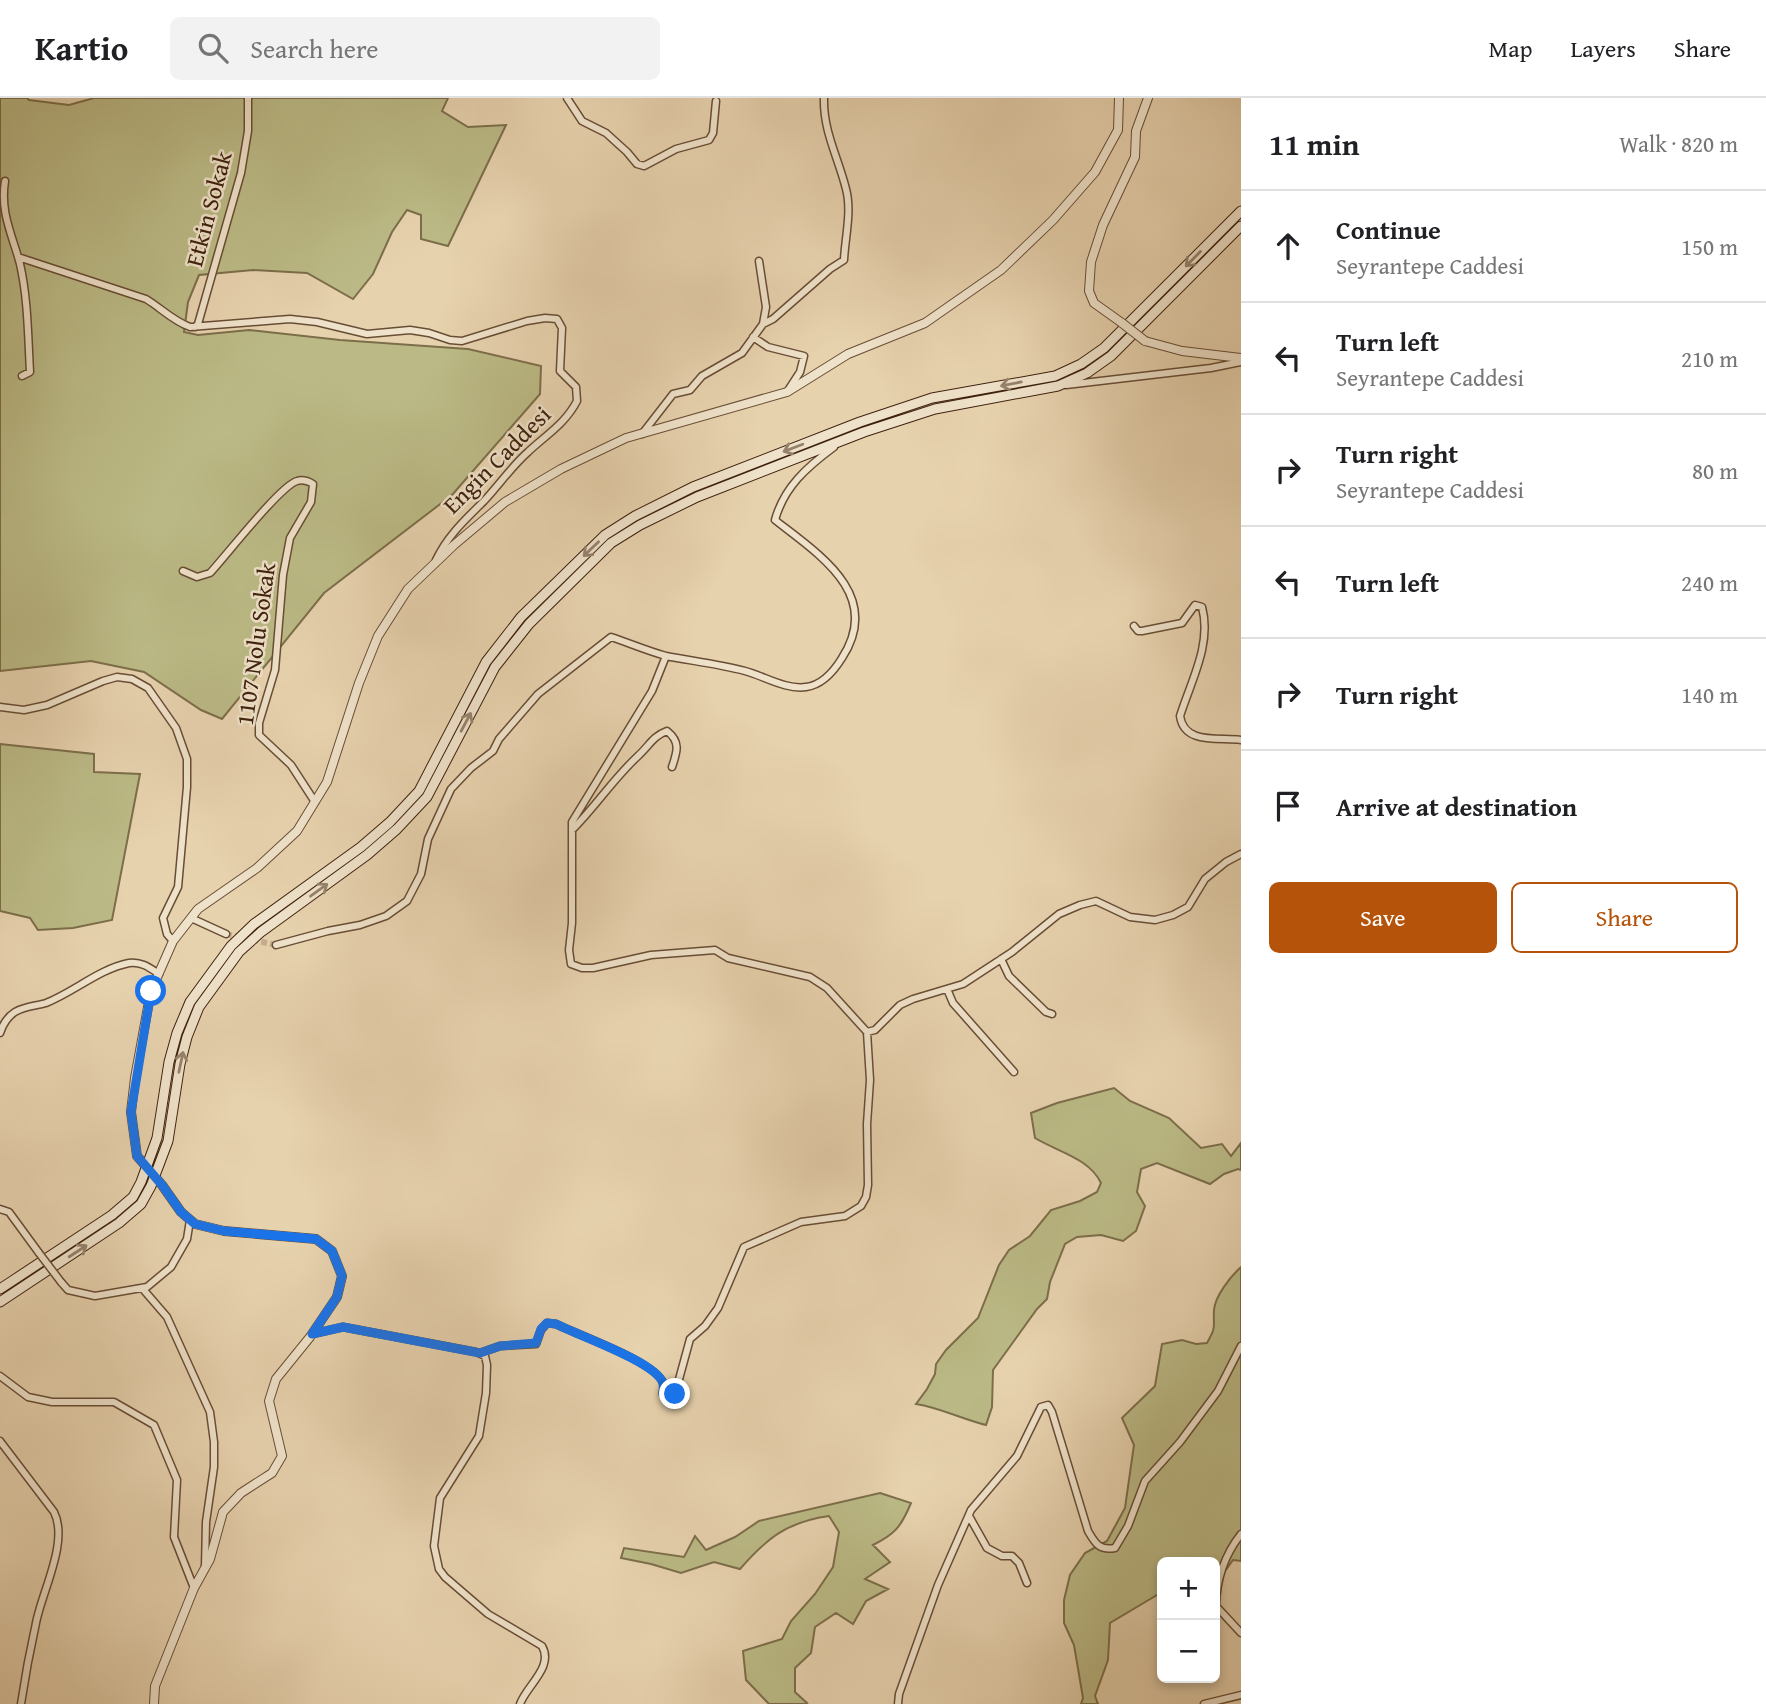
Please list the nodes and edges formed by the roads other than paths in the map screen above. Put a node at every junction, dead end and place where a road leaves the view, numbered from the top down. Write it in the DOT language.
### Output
graph roads {
  1 [pos="247,98"];
  2 [pos="567,98"];
  3 [pos="824,98"];
  4 [pos="1119,98"];
  5 [pos="1148,98"];
  6 [pos="716,101"];
  7 [pos="5,181"];
  8 [pos="1241,211"];
  9 [pos="1241,226"];
  10 [pos="18,257"];
  11 [pos="759,261"];
  12 [pos="763,324"];
  13 [pos="195,327"];
  14 [pos="753,337"];
  15 [pos="1241,360"];
  16 [pos="22,376"];
  17 [pos="1056,386"];
  18 [pos="787,392"];
  19 [pos="642,434"];
  20 [pos="844,439"];
  21 [pos="434,565"];
  22 [pos="183,571"];
  23 [pos="1134,626"];
  24 [pos="666,656"];
  25 [pos="0,707"];
  26 [pos="1241,740"];
  27 [pos="672,766"];
  28 [pos="315,802"];
  29 [pos="572,830"];
  30 [pos="1241,854"];
  31 [pos="191,918"];
  32 [pos="226,934"];
  33 [pos="173,942"];
  34 [pos="276,945"];
  35 [pos="1001,959"];
  36 [pos="159,974"];
  37 [pos="947,989"];
  38 [pos="1052,1014"];
  39 [pos="867,1032"];
  40 [pos="0,1033"];
  41 [pos="1014,1072"];
  42 [pos="147,1167"];
  43 [pos="155,1177"];
  44 [pos="0,1209"];
  45 [pos="190,1220"];
  46 [pos="142,1287"];
  47 [pos="0,1289"];
  48 [pos="0,1301"];
  49 [pos="312,1334"];
  50 [pos="1241,1346"];
  51 [pos="480,1353"];
  52 [pos="0,1376"];
  53 [pos="0,1441"];
  54 [pos="969,1516"];
  55 [pos="1241,1534"];
  56 [pos="205,1569"];
  57 [pos="1027,1583"];
  58 [pos="194,1588"];
  59 [pos="1241,1633"];
  60 [pos="1241,1695"];
  61 [pos="21,1704"];
  62 [pos="154,1704"];
  63 [pos="520,1704"];
  64 [pos="898,1704"];
  65 [pos="1205,1704"];
  1 -- 13 [label="street, Etkin Sokak"];
  2 -- 6 [label="street"];
  3 -- 12 [label="street"];
  4 -- 18 [label="street"];
  5 -- 15 [label="street, bridge"];
  7 -- 10 [label="street"];
  8 -- 42 [label="main road, one-way"];
  9 -- 17 [label="main road"];
  10 -- 13 [label="street"];
  10 -- 16 [label="street"];
  11 -- 12 [label="street"];
  12 -- 14 [label="street"];
  13 -- 21 [label="street, Engin Caddesi"];
  14 -- 18 [label="street"];
  14 -- 19 [label="street"];
  15 -- 17 [label="street"];
  17 -- 20 [label="main road"];
  18 -- 19 [label="street"];
  19 -- 21 [label="street"];
  20 -- 24 [label="street"];
  43 -- 20 [label="main road, one-way"];
  21 -- 28 [label="street"];
  22 -- 28 [label="street, 1107 Nolu Sokak"];
  23 -- 26 [label="street"];
  24 -- 29 [label="street"];
  24 -- 34 [label="street"];
  25 -- 33 [label="street"];
  27 -- 29 [label="street"];
  28 -- 31 [label="street"];
  29 -- 39 [label="street"];
  30 -- 35 [label="street"];
  31 -- 32 [label="street"];
  31 -- 33 [label="street"];
  33 -- 36 [label="street"];
  35 -- 37 [label="street"];
  35 -- 38 [label="street"];
  36 -- 40 [label="street"];
  36 -- 42 [label="street"];
  37 -- 39 [label="street"];
  37 -- 41 [label="street"];
  39 -- 51 [label="street"];
  42 -- 43 [label="street"];
  42 -- 47 [label="main road"];
  43 -- 45 [label="street"];
  48 -- 43 [label="main road, one-way"];
  44 -- 46 [label="street, bridge"];
  45 -- 46 [label="street"];
  45 -- 49 [label="street"];
  46 -- 56 [label="street"];
  49 -- 51 [label="street"];
  49 -- 56 [label="street"];
  50 -- 54 [label="street"];
  51 -- 63 [label="street"];
  52 -- 58 [label="street"];
  53 -- 61 [label="street"];
  54 -- 57 [label="street"];
  54 -- 64 [label="street"];
  55 -- 59 [label="street"];
  56 -- 58 [label="street"];
  58 -- 62 [label="street"];
  60 -- 65 [label="street"];
}
